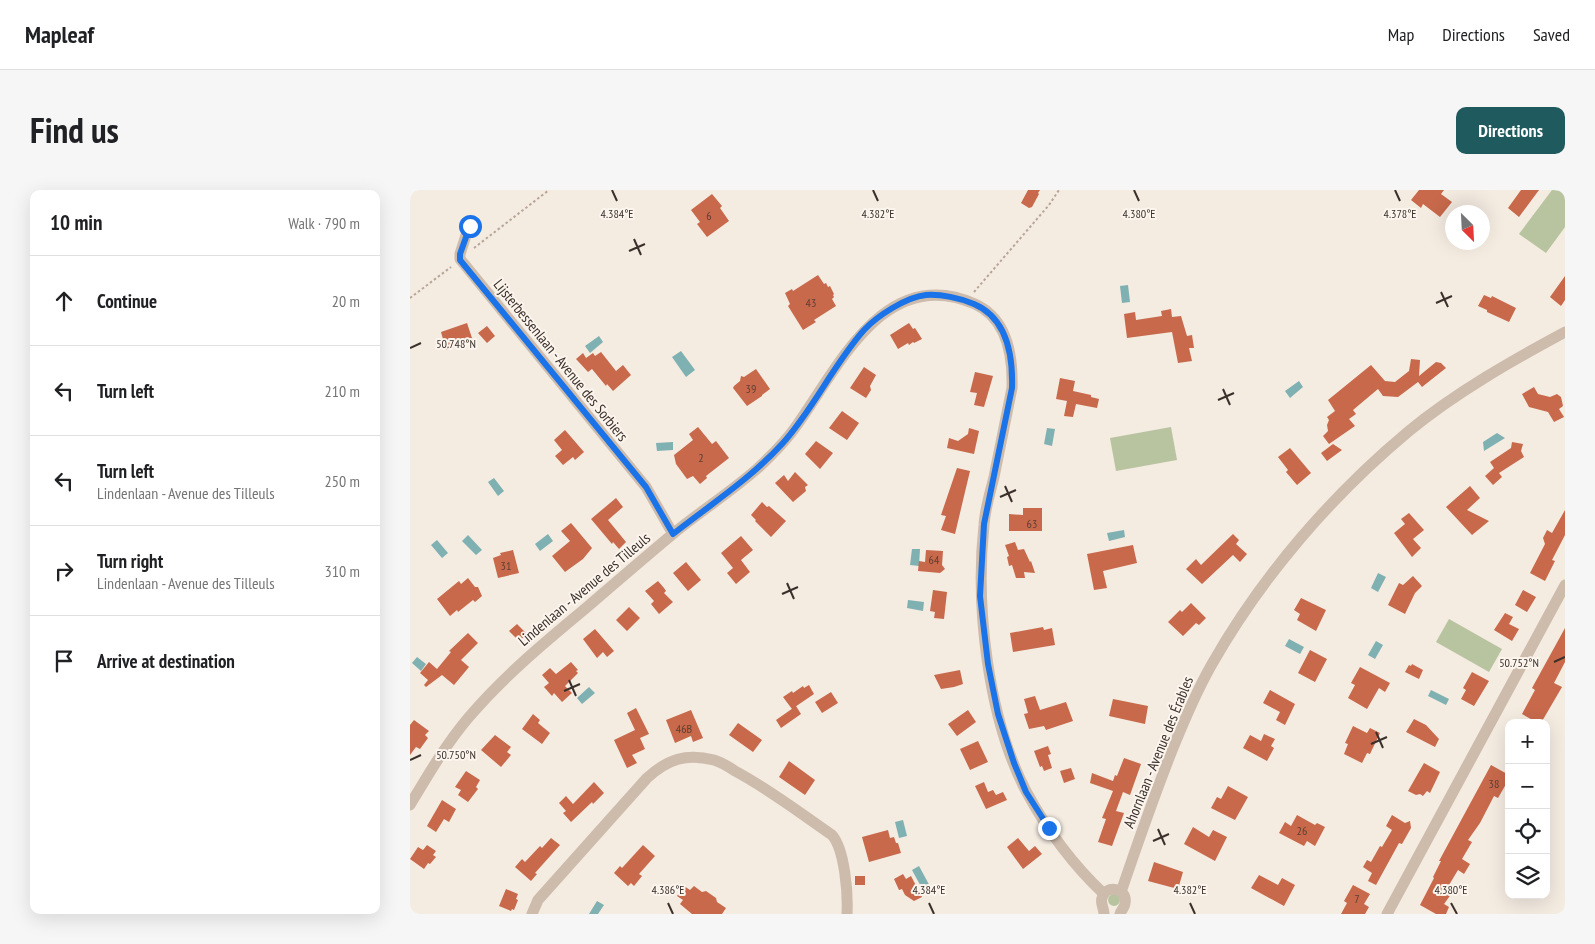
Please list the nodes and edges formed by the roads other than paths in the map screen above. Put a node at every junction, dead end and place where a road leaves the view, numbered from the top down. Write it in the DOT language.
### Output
graph roads {
  1 [pos="470,226"];
  2 [pos="1565,332"];
  3 [pos="673,534"];
  4 [pos="1565,585"];
  5 [pos="410,805"];
  6 [pos="1121,892"];
  7 [pos="1104,894"];
  8 [pos="1104,912"];
  9 [pos="1120,912"];
  10 [pos="532,914"];
  11 [pos="847,914"];
  12 [pos="1386,914"];
  1 -- 3 [label="street, Lijsterbessenlaan - Avenue des Sorbiers"];
  2 -- 6 [label="street, Ahornlaan - Avenue des Érables"];
  3 -- 5 [label="street, Lindenlaan - Avenue des Tilleuls"];
  3 -- 7 [label="street, Lindenlaan - Avenue des Tilleuls"];
  4 -- 12 [label="street"];
  6 -- 7 [label="street"];
  6 -- 9 [label="street, Ahornlaan - Avenue des Érables"];
  7 -- 8 [label="street, Ahornlaan - Avenue des Érables"];
  8 -- 9 [label="street, Ahornlaan - Avenue des Érables"];
  10 -- 11 [label="street"];
}
